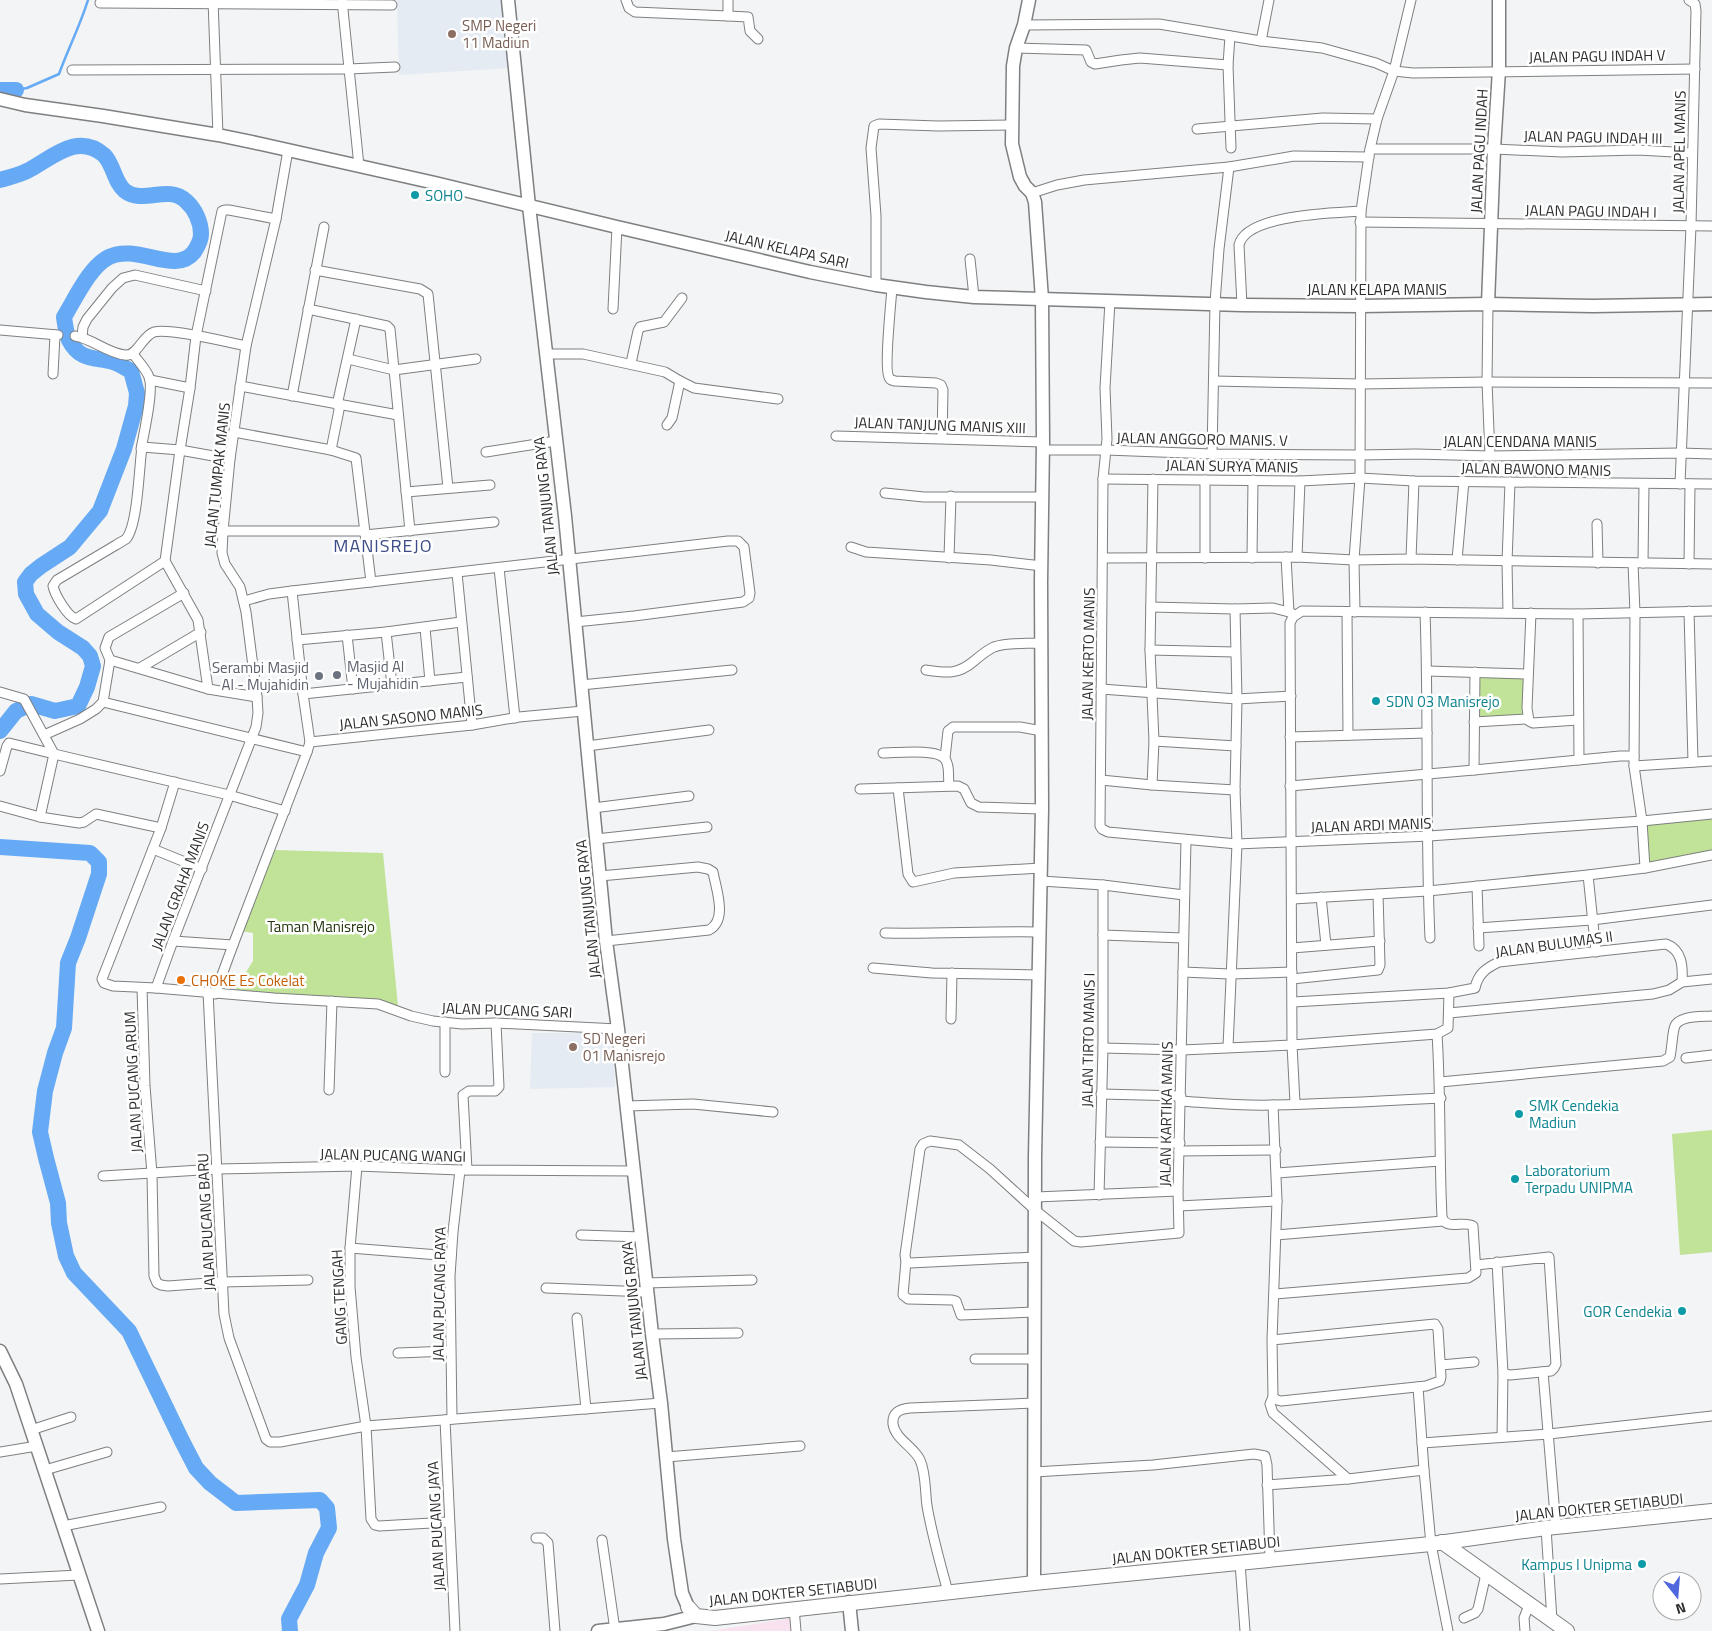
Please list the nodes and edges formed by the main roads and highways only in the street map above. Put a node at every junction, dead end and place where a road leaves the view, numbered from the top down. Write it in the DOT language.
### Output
graph roads {
  1 [pos="508,0"];
  2 [pos="1029,0"];
  3 [pos="1499,0"];
  4 [pos="0,100"];
  5 [pos="530,206"];
  6 [pos="1042,299"];
  7 [pos="1488,304"];
  8 [pos="1712,304"];
  9 [pos="0,1351"];
  10 [pos="1712,1511"];
  11 [pos="1436,1543"];
  12 [pos="1034,1583"];
  13 [pos="849,1602"];
  14 [pos="692,1611"];
  15 [pos="1553,1626"];
  16 [pos="665,1627"];
  17 [pos="98,1631"];
  18 [pos="598,1631"];
  19 [pos="852,1631"];
  20 [pos="1567,1631"];
  1 -- 5 [label="main road, JALAN TANJUNG RAYA"];
  2 -- 6 [label="main road"];
  3 -- 7 [label="main road, JALAN PAGU INDAH"];
  4 -- 5 [label="main road, JALAN KELAPA SARI"];
  5 -- 6 [label="main road, JALAN KELAPA SARI"];
  5 -- 14 [label="main road, JALAN TANJUNG RAYA"];
  6 -- 7 [label="main road, JALAN KELAPA MANIS"];
  6 -- 12 [label="main road"];
  7 -- 8 [label="main road, JALAN KELAPA MANIS"];
  9 -- 17 [label="main road"];
  10 -- 11 [label="main road, JALAN DOKTER SETIABUDI"];
  11 -- 12 [label="main road, JALAN DOKTER SETIABUDI"];
  11 -- 15 [label="main road"];
  12 -- 13 [label="main road, JALAN DOKTER SETIABUDI"];
  13 -- 14 [label="main road, JALAN DOKTER SETIABUDI"];
  13 -- 19 [label="main road"];
  14 -- 16 [label="main road"];
  15 -- 20 [label="main road"];
  16 -- 18 [label="main road"];
}
